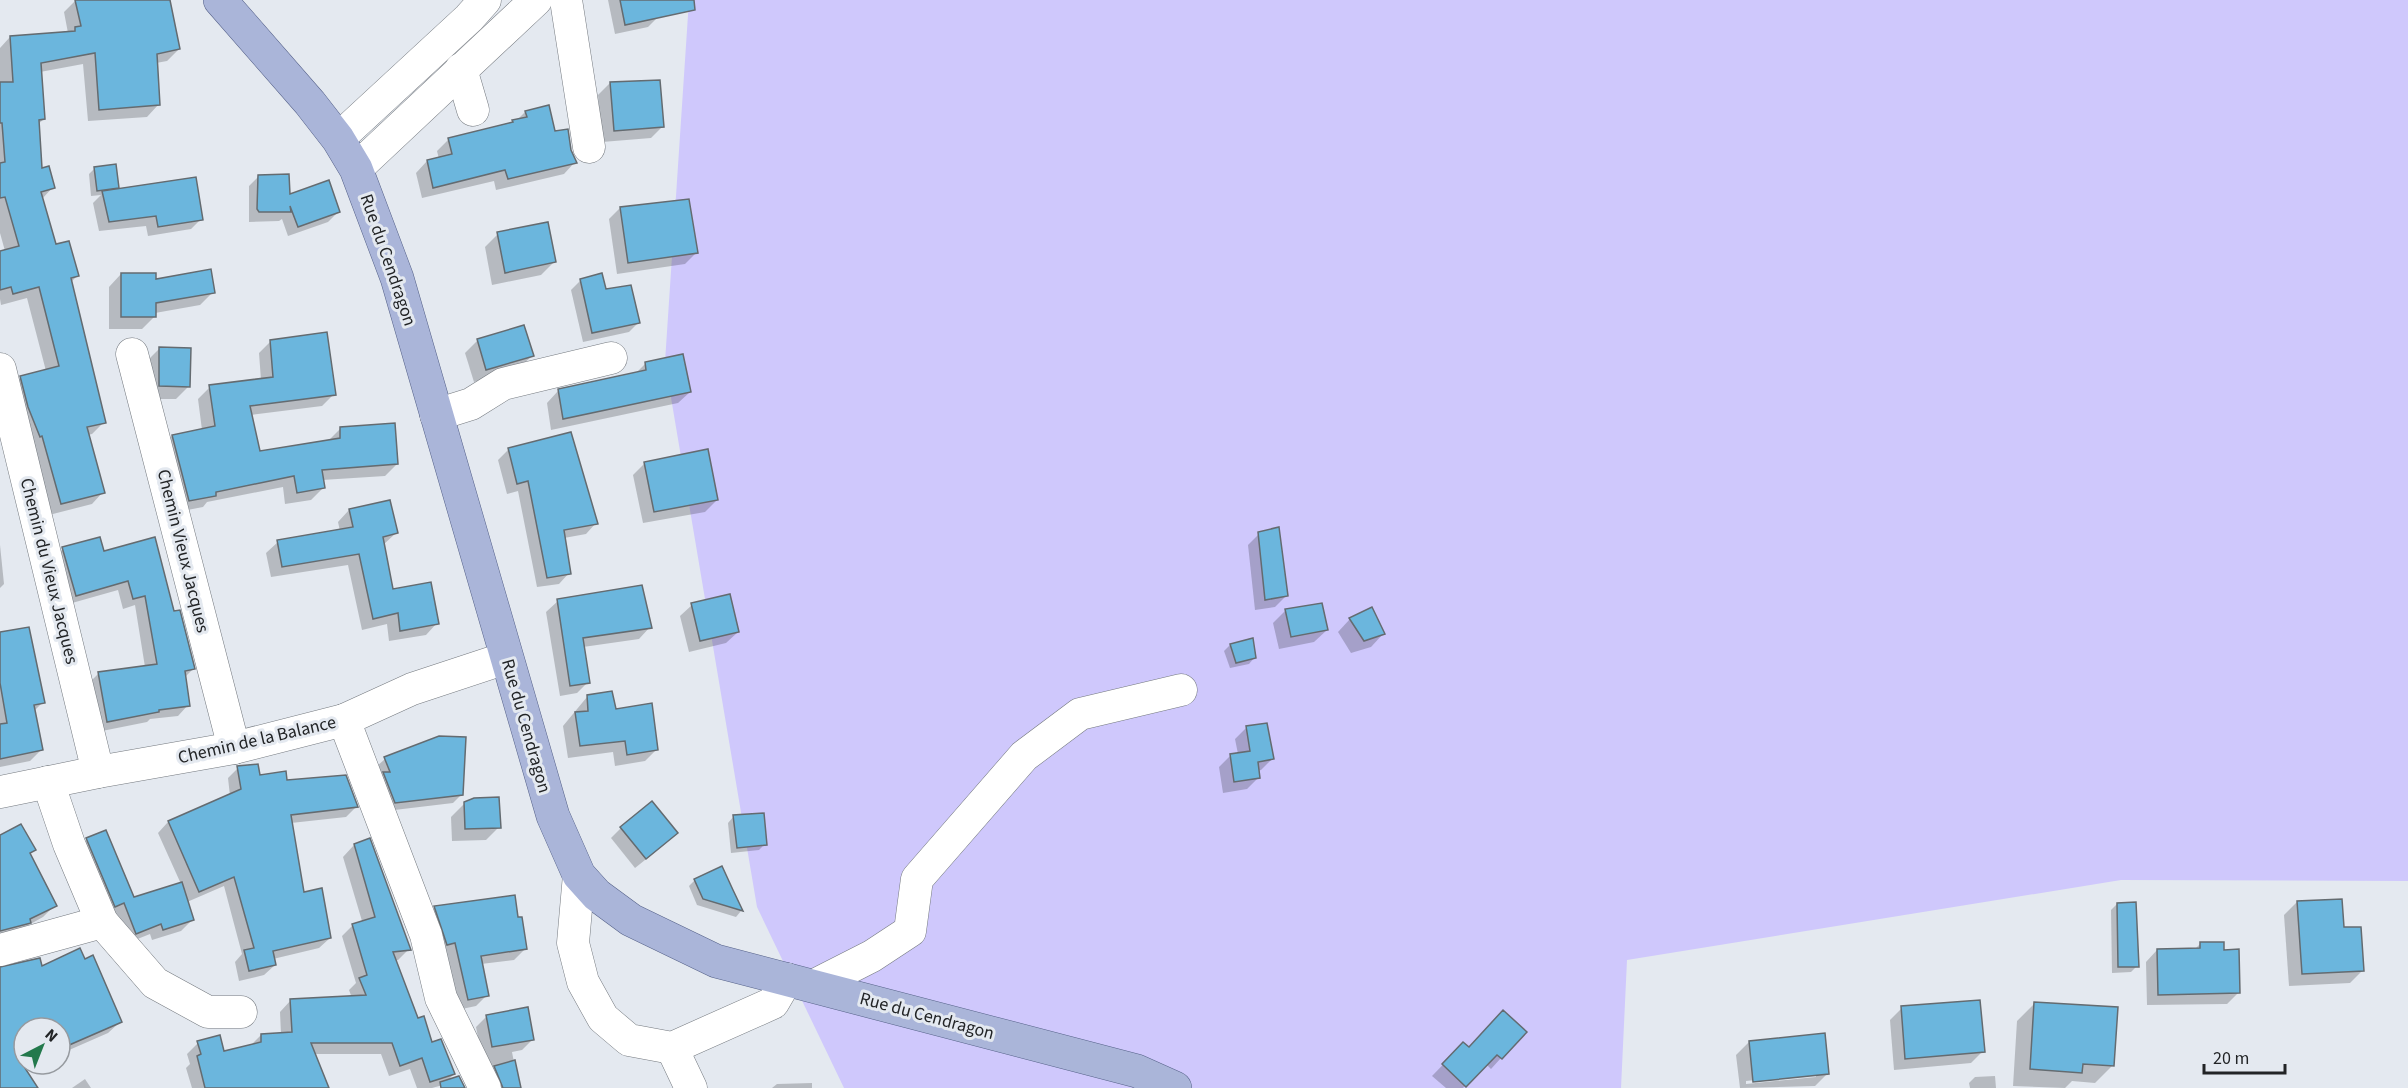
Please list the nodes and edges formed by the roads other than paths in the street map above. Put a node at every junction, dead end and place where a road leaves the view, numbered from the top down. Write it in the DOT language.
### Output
graph roads {
  1 [pos="220,0"];
  2 [pos="485,0"];
  3 [pos="536,0"];
  4 [pos="566,0"];
  5 [pos="461,69"];
  6 [pos="473,110"];
  7 [pos="338,139"];
  8 [pos="589,147"];
  9 [pos="356,169"];
  10 [pos="132,354"];
  11 [pos="611,358"];
  12 [pos="0,369"];
  13 [pos="436,415"];
  14 [pos="506,658"];
  15 [pos="1181,690"];
  16 [pos="344,720"];
  17 [pos="234,748"];
  18 [pos="99,772"];
  19 [pos="48,782"];
  20 [pos="0,792"];
  21 [pos="579,874"];
  22 [pos="102,922"];
  23 [pos="0,950"];
  24 [pos="800,983"];
  25 [pos="241,1012"];
  26 [pos="672,1048"];
  27 [pos="485,1088"];
  28 [pos="691,1088"];
  29 [pos="1175,1088"];
  1 -- 7 [label="main road, Rue du Cendragon"];
  2 -- 7 [label="street"];
  3 -- 5 [label="street"];
  4 -- 8 [label="street"];
  5 -- 6 [label="street"];
  5 -- 9 [label="street"];
  7 -- 9 [label="main road, Rue du Cendragon"];
  9 -- 13 [label="main road, Rue du Cendragon"];
  10 -- 17 [label="street, Chemin Vieux Jacques"];
  11 -- 13 [label="street"];
  12 -- 18 [label="street, Chemin du Vieux Jacques"];
  13 -- 14 [label="main road, Rue du Cendragon"];
  14 -- 16 [label="street, Chemin de la Balance"];
  14 -- 21 [label="main road, Rue du Cendragon"];
  15 -- 24 [label="street"];
  16 -- 17 [label="street, Chemin de la Balance"];
  16 -- 27 [label="street"];
  17 -- 18 [label="street, Chemin de la Balance"];
  18 -- 19 [label="street, Chemin de la Balance"];
  19 -- 20 [label="street, Chemin de la Balance"];
  19 -- 22 [label="street"];
  21 -- 24 [label="main road, Rue du Cendragon"];
  21 -- 26 [label="street"];
  22 -- 23 [label="street"];
  22 -- 25 [label="street"];
  24 -- 26 [label="street"];
  24 -- 29 [label="main road, Rue du Cendragon"];
  26 -- 28 [label="street"];
}
